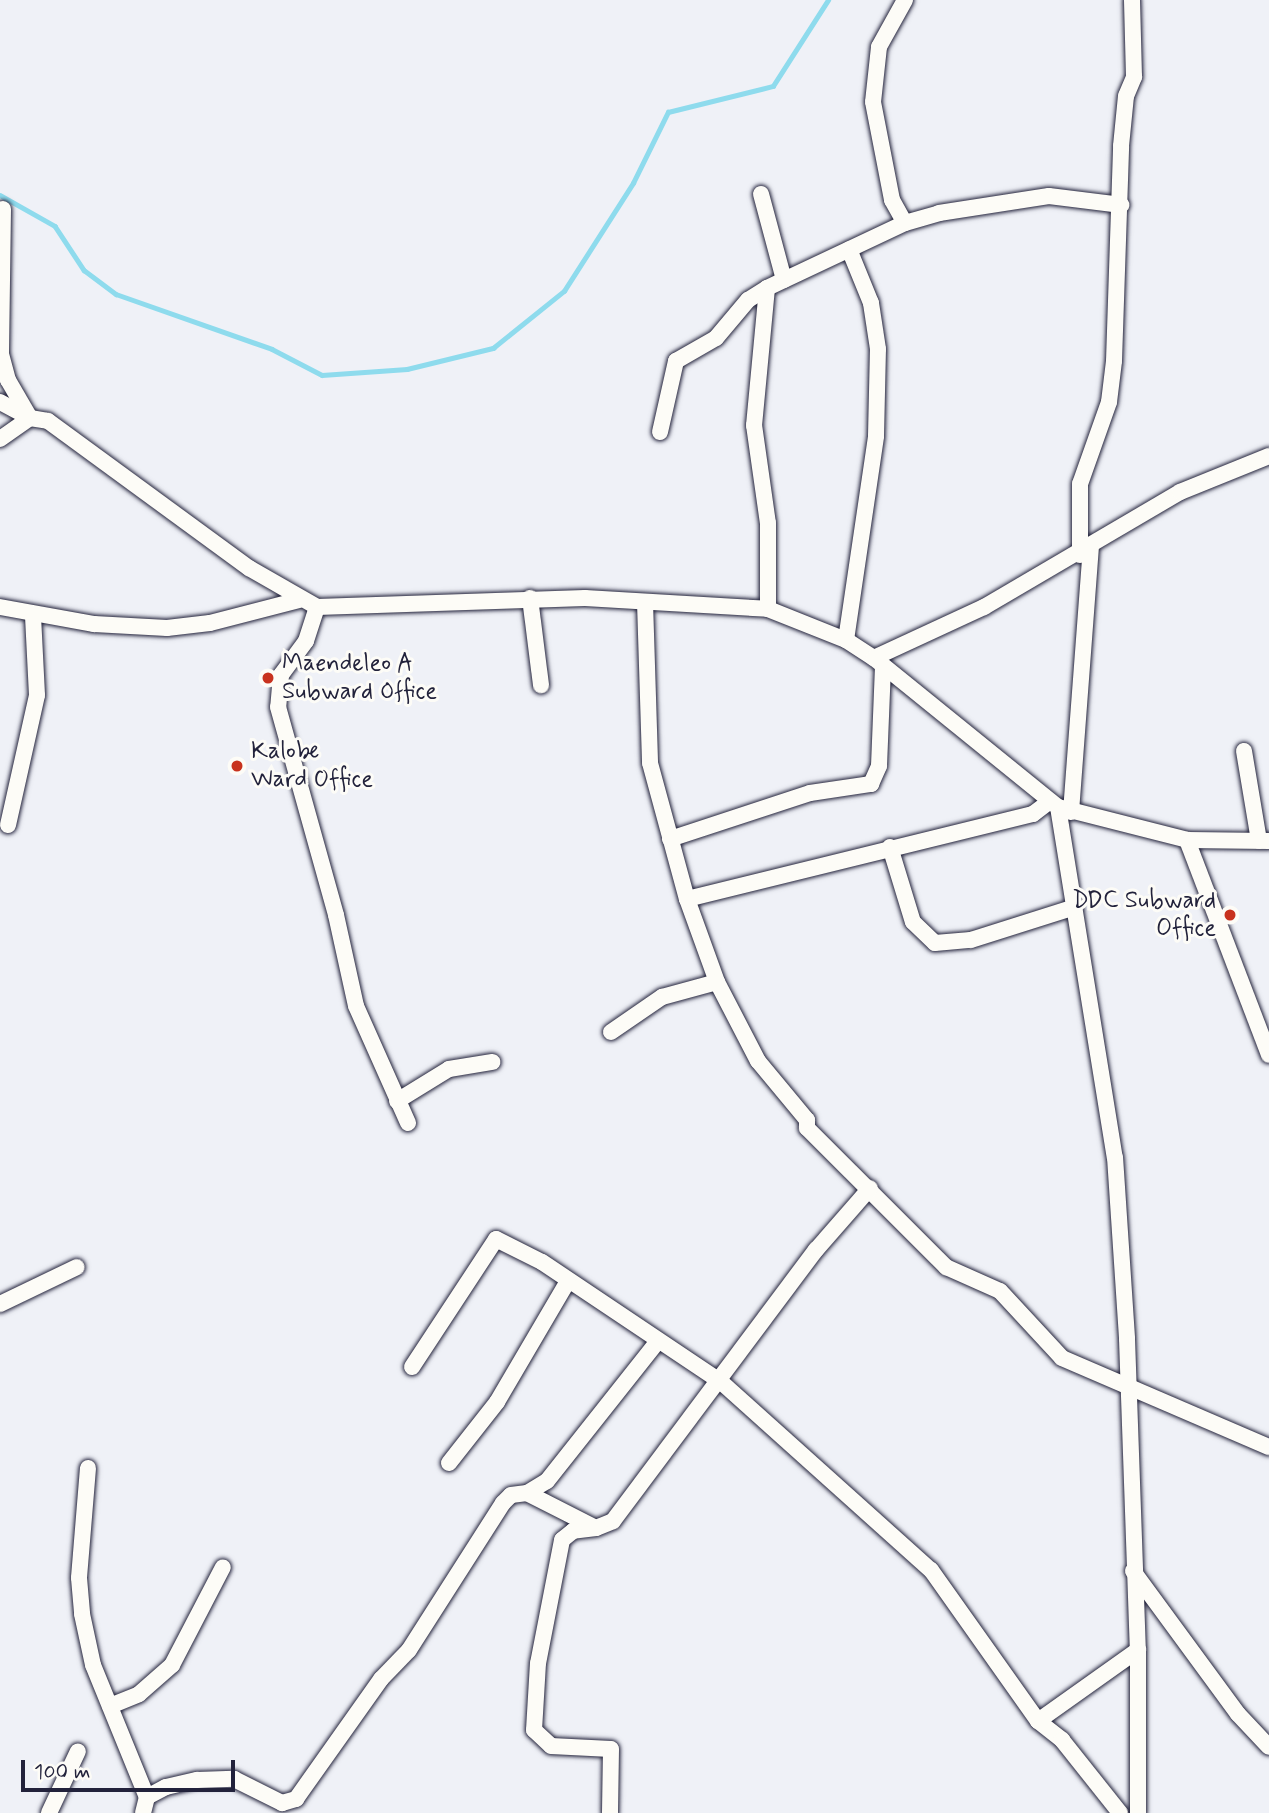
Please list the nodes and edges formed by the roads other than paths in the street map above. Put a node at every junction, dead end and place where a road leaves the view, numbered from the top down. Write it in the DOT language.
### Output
graph roads {
  1 [pos="905,0"];
  2 [pos="1132,0"];
  3 [pos="761,194"];
  4 [pos="1121,205"];
  5 [pos="3,209"];
  6 [pos="905,223"];
  7 [pos="849,249"];
  8 [pos="784,280"];
  9 [pos="767,288"];
  10 [pos="0,402"];
  11 [pos="30,418"];
  12 [pos="660,432"];
  13 [pos="0,439"];
  14 [pos="1269,456"];
  15 [pos="1085,551"];
  16 [pos="530,598"];
  17 [pos="299,600"];
  18 [pos="645,602"];
  19 [pos="0,607"];
  20 [pos="317,607"];
  21 [pos="768,609"];
  22 [pos="33,616"];
  23 [pos="846,640"];
  24 [pos="879,662"];
  25 [pos="541,685"];
  26 [pos="1244,751"];
  27 [pos="17,788"];
  28 [pos="0,790"];
  29 [pos="1059,807"];
  30 [pos="8,825"];
  31 [pos="670,839"];
  32 [pos="1187,840"];
  33 [pos="1264,841"];
  34 [pos="890,847"];
  35 [pos="687,899"];
  36 [pos="1075,907"];
  37 [pos="717,982"];
  38 [pos="611,1032"];
  39 [pos="1269,1055"];
  40 [pos="492,1062"];
  41 [pos="397,1101"];
  42 [pos="408,1123"];
  43 [pos="870,1188"];
  44 [pos="77,1267"];
  45 [pos="568,1281"];
  46 [pos="0,1304"];
  47 [pos="657,1341"];
  48 [pos="412,1367"];
  49 [pos="720,1381"];
  50 [pos="1129,1387"];
  51 [pos="1269,1447"];
  52 [pos="449,1463"];
  53 [pos="88,1468"];
  54 [pos="527,1493"];
  55 [pos="596,1528"];
  56 [pos="223,1567"];
  57 [pos="1133,1571"];
  58 [pos="1138,1650"];
  59 [pos="110,1706"];
  60 [pos="1038,1721"];
  61 [pos="1269,1746"];
  62 [pos="78,1751"];
  63 [pos="145,1805"];
  64 [pos="49,1813"];
  65 [pos="610,1813"];
  66 [pos="1119,1813"];
  67 [pos="1138,1813"];
  1 -- 6 [label="street"];
  2 -- 4 [label="street"];
  3 -- 8 [label="street"];
  4 -- 6 [label="street"];
  4 -- 15 [label="street"];
  5 -- 11 [label="street"];
  6 -- 7 [label="street"];
  7 -- 8 [label="street"];
  7 -- 23 [label="street"];
  8 -- 9 [label="street"];
  9 -- 12 [label="street"];
  9 -- 21 [label="street"];
  10 -- 11 [label="street"];
  11 -- 13 [label="street"];
  11 -- 17 [label="street"];
  14 -- 15 [label="street"];
  15 -- 24 [label="street"];
  15 -- 29 [label="street"];
  16 -- 18 [label="street"];
  16 -- 20 [label="street"];
  16 -- 25 [label="street"];
  17 -- 20 [label="street"];
  17 -- 22 [label="street"];
  18 -- 21 [label="street"];
  18 -- 31 [label="street"];
  19 -- 22 [label="street"];
  20 -- 41 [label="street"];
  21 -- 23 [label="street"];
  22 -- 27 [label="street"];
  23 -- 24 [label="street"];
  24 -- 29 [label="street"];
  24 -- 31 [label="street"];
  26 -- 33 [label="street"];
  27 -- 28 [label="street"];
  27 -- 30 [label="street"];
  29 -- 32 [label="street"];
  29 -- 34 [label="street"];
  29 -- 36 [label="street"];
  31 -- 35 [label="street"];
  32 -- 33 [label="street"];
  32 -- 39 [label="street"];
  34 -- 35 [label="street"];
  34 -- 36 [label="street"];
  35 -- 37 [label="street"];
  36 -- 50 [label="street"];
  37 -- 38 [label="street"];
  37 -- 43 [label="street"];
  40 -- 41 [label="street"];
  41 -- 42 [label="street"];
  43 -- 49 [label="street"];
  43 -- 50 [label="street"];
  44 -- 46 [label="street"];
  45 -- 47 [label="street"];
  45 -- 48 [label="street"];
  45 -- 52 [label="street"];
  47 -- 49 [label="street"];
  47 -- 54 [label="street"];
  49 -- 55 [label="street"];
  49 -- 60 [label="street"];
  50 -- 51 [label="street"];
  50 -- 57 [label="street"];
  53 -- 59 [label="street"];
  54 -- 55 [label="street"];
  54 -- 63 [label="street"];
  55 -- 65 [label="street"];
  56 -- 59 [label="street"];
  57 -- 58 [label="street"];
  57 -- 61 [label="street"];
  58 -- 60 [label="street"];
  58 -- 67 [label="street"];
  59 -- 63 [label="street"];
  60 -- 66 [label="street"];
  62 -- 64 [label="street"];
}
